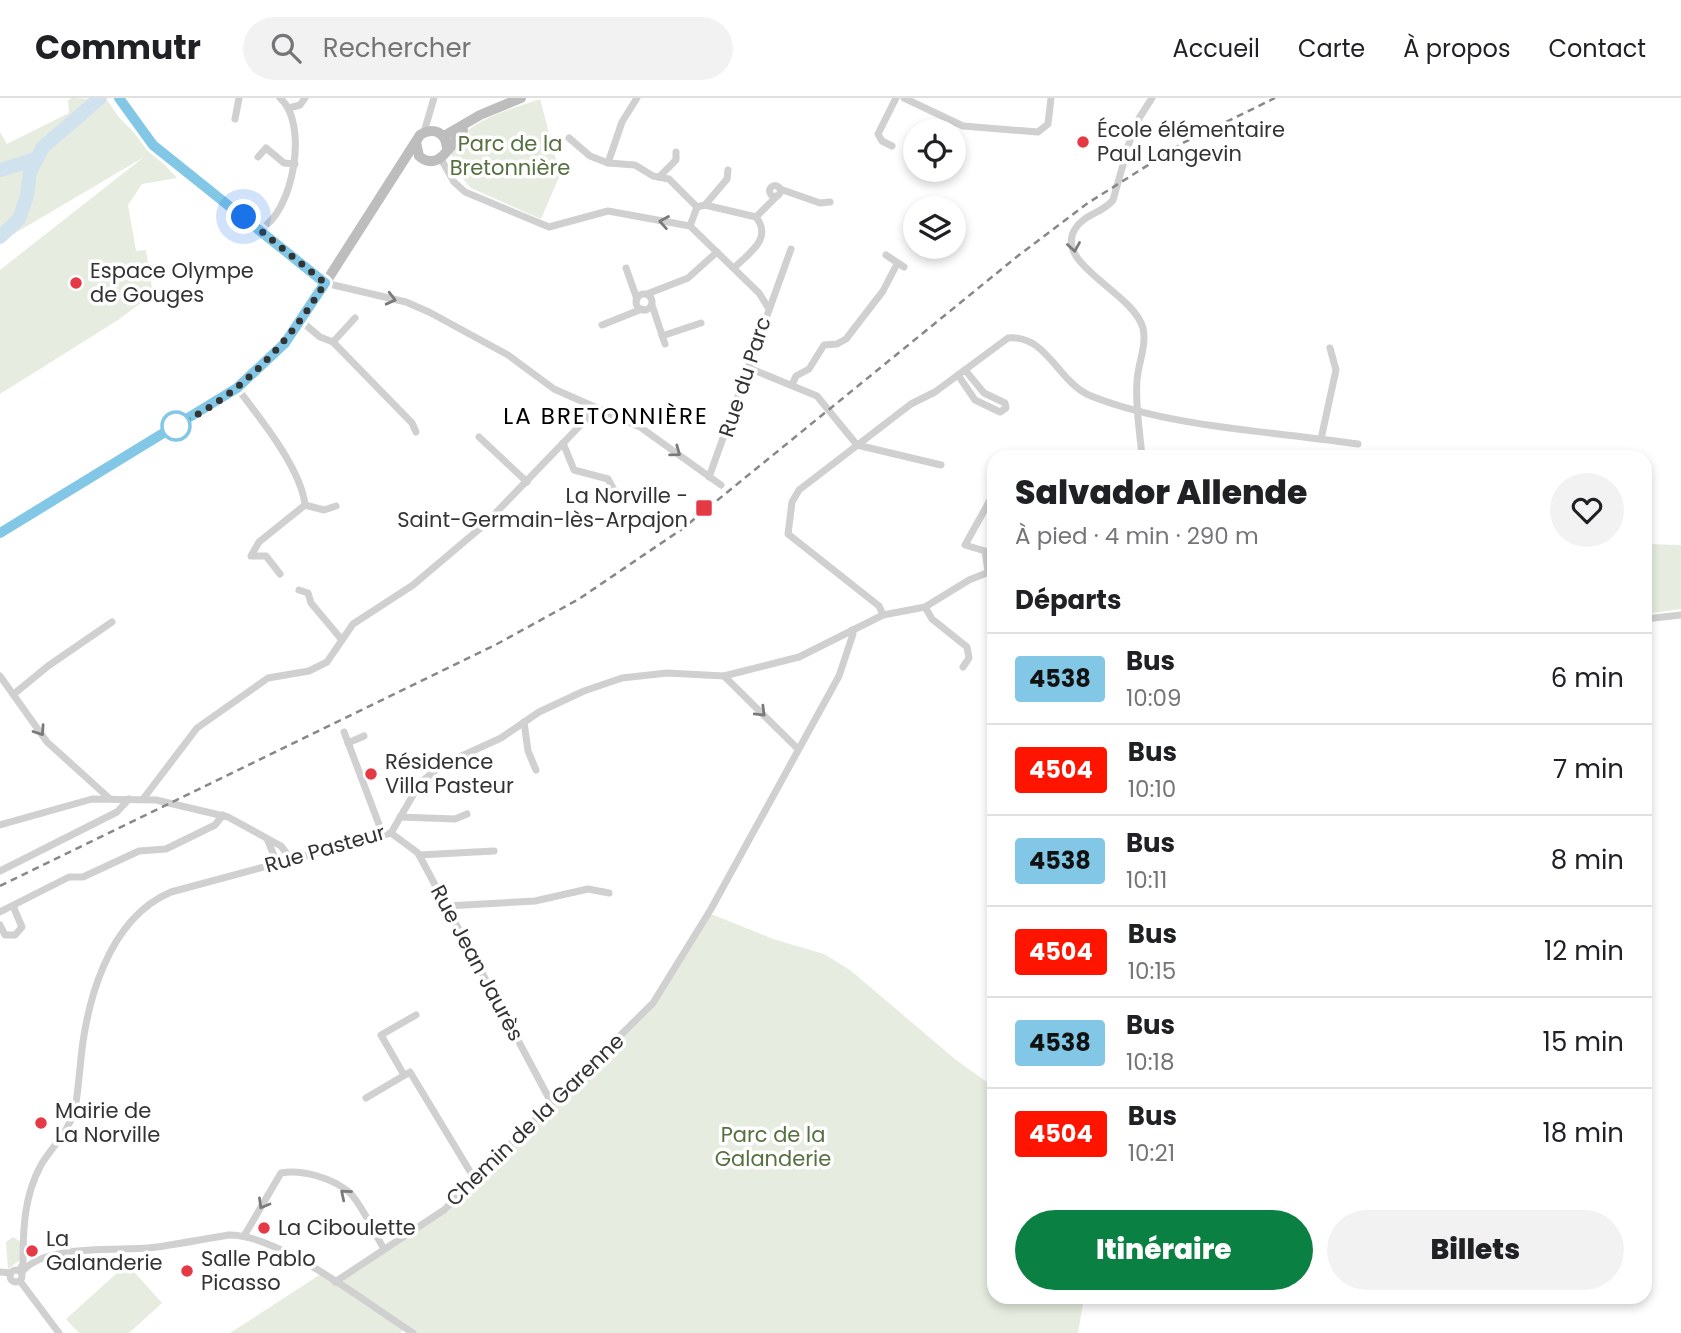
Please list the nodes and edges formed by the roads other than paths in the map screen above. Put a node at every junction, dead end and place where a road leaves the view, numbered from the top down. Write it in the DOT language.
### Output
graph roads {
  1 [pos="119,98"];
  2 [pos="239,98"];
  3 [pos="279,98"];
  4 [pos="305,98"];
  5 [pos="434,98"];
  6 [pos="521,98"];
  7 [pos="637,98"];
  8 [pos="896,98"];
  9 [pos="904,98"];
  10 [pos="1051,98"];
  11 [pos="1152,98"];
  12 [pos="430,107"];
  13 [pos="289,108"];
  14 [pos="235,119"];
  15 [pos="466,127"];
  16 [pos="424,132"];
  17 [pos="440,133"];
  18 [pos="569,138"];
  19 [pos="416,142"];
  20 [pos="892,146"];
  21 [pos="447,148"];
  22 [pos="676,152"];
  23 [pos="258,157"];
  24 [pos="422,159"];
  25 [pos="441,159"];
  26 [pos="608,163"];
  27 [pos="295,164"];
  28 [pos="400,169"];
  29 [pos="728,170"];
  30 [pos="659,177"];
  31 [pos="830,202"];
  32 [pos="701,206"];
  33 [pos="756,217"];
  34 [pos="690,226"];
  35 [pos="259,230"];
  36 [pos="791,249"];
  37 [pos="717,252"];
  38 [pos="886,255"];
  39 [pos="626,268"];
  40 [pos="734,268"];
  41 [pos="325,283"];
  42 [pos="647,295"];
  43 [pos="637,299"];
  44 [pos="652,305"];
  45 [pos="642,309"];
  46 [pos="769,309"];
  47 [pos="355,318"];
  48 [pos="302,321"];
  49 [pos="701,323"];
  50 [pos="602,325"];
  51 [pos="333,342"];
  52 [pos="1330,348"];
  53 [pos="749,368"];
  54 [pos="965,370"];
  55 [pos="958,375"];
  56 [pos="792,385"];
  57 [pos="237,388"];
  58 [pos="597,408"];
  59 [pos="1139,413"];
  60 [pos="416,432"];
  61 [pos="479,437"];
  62 [pos="1321,439"];
  63 [pos="563,443"];
  64 [pos="857,444"];
  65 [pos="1358,444"];
  66 [pos="1142,450"];
  67 [pos="941,465"];
  68 [pos="709,477"];
  69 [pos="527,482"];
  70 [pos="721,485"];
  71 [pos="621,501"];
  72 [pos="304,505"];
  73 [pos="337,506"];
  74 [pos="987,506"];
  75 [pos="0,533"];
  76 [pos="987,557"];
  77 [pos="987,572"];
  78 [pos="279,573"];
  79 [pos="299,590"];
  80 [pos="925,607"];
  81 [pos="883,615"];
  82 [pos="1681,615"];
  83 [pos="1652,618"];
  84 [pos="112,622"];
  85 [pos="852,630"];
  86 [pos="342,639"];
  87 [pos="963,667"];
  88 [pos="0,676"];
  89 [pos="724,676"];
  90 [pos="15,694"];
  91 [pos="524,722"];
  92 [pos="344,732"];
  93 [pos="364,736"];
  94 [pos="348,743"];
  95 [pos="797,749"];
  96 [pos="536,770"];
  97 [pos="109,798"];
  98 [pos="129,799"];
  99 [pos="143,799"];
  100 [pos="467,814"];
  101 [pos="223,815"];
  102 [pos="400,817"];
  103 [pos="0,825"];
  104 [pos="387,834"];
  105 [pos="266,840"];
  106 [pos="494,851"];
  107 [pos="419,855"];
  108 [pos="292,859"];
  109 [pos="276,863"];
  110 [pos="0,871"];
  111 [pos="609,893"];
  112 [pos="13,906"];
  113 [pos="446,906"];
  114 [pos="0,912"];
  115 [pos="0,925"];
  116 [pos="416,1015"];
  117 [pos="404,1075"];
  118 [pos="366,1098"];
  119 [pos="551,1102"];
  120 [pos="474,1178"];
  121 [pos="244,1236"];
  122 [pos="384,1249"];
  123 [pos="0,1272"];
  124 [pos="17,1275"];
  125 [pos="0,1278"];
  126 [pos="335,1282"];
  127 [pos="59,1333"];
  128 [pos="413,1333"];
  1 -- 35 [label="street"];
  2 -- 14 [label="street"];
  3 -- 13 [label="street"];
  4 -- 13 [label="street"];
  5 -- 12 [label="street"];
  6 -- 15 [label="main road"];
  7 -- 26 [label="street"];
  8 -- 20 [label="street"];
  9 -- 10 [label="street"];
  11 -- 59 [label="street, one-way"];
  12 -- 16 [label="street"];
  12 -- 17 [label="street"];
  13 -- 27 [label="street"];
  15 -- 17 [label="main road"];
  15 -- 21 [label="main road"];
  16 -- 17 [label="main road"];
  16 -- 19 [label="main road"];
  17 -- 21 [label="main road"];
  18 -- 26 [label="street"];
  19 -- 24 [label="main road"];
  19 -- 28 [label="main road"];
  21 -- 25 [label="main road"];
  22 -- 30 [label="street"];
  23 -- 27 [label="street"];
  24 -- 25 [label="main road"];
  24 -- 28 [label="main road"];
  34 -- 25 [label="street, one-way"];
  26 -- 30 [label="street"];
  27 -- 35 [label="street"];
  28 -- 41 [label="main road"];
  29 -- 32 [label="street"];
  30 -- 32 [label="street"];
  31 -- 33 [label="street"];
  32 -- 33 [label="street"];
  32 -- 34 [label="street"];
  33 -- 40 [label="street"];
  34 -- 37 [label="street, Rue du Parc"];
  35 -- 41 [label="street"];
  36 -- 46 [label="street"];
  37 -- 40 [label="street, Rue du Parc"];
  37 -- 42 [label="street"];
  38 -- 56 [label="street"];
  39 -- 43 [label="street"];
  40 -- 46 [label="street, Rue du Parc"];
  41 -- 48 [label="main road"];
  41 -- 58 [label="street, one-way"];
  42 -- 43 [label="street"];
  42 -- 44 [label="street"];
  43 -- 45 [label="street"];
  44 -- 45 [label="street"];
  44 -- 49 [label="street"];
  45 -- 50 [label="street"];
  46 -- 53 [label="street, Rue du Parc"];
  47 -- 51 [label="street"];
  48 -- 51 [label="street"];
  48 -- 57 [label="main road"];
  51 -- 60 [label="street"];
  52 -- 62 [label="street"];
  53 -- 56 [label="street"];
  53 -- 68 [label="street, Rue du Parc"];
  54 -- 55 [label="street"];
  54 -- 55 [label="street"];
  54 -- 59 [label="street"];
  55 -- 64 [label="street"];
  56 -- 64 [label="street"];
  57 -- 72 [label="street"];
  57 -- 75 [label="main road"];
  58 -- 63 [label="street"];
  58 -- 68 [label="street, one-way"];
  59 -- 62 [label="street"];
  59 -- 66 [label="street"];
  61 -- 69 [label="street"];
  62 -- 65 [label="street"];
  63 -- 69 [label="street"];
  63 -- 71 [label="street"];
  64 -- 67 [label="street"];
  64 -- 81 [label="street"];
  68 -- 70 [label="street"];
  69 -- 86 [label="street"];
  72 -- 73 [label="street"];
  72 -- 78 [label="street"];
  74 -- 76 [label="street"];
  77 -- 80 [label="street, Rue Pasteur"];
  79 -- 86 [label="street"];
  80 -- 81 [label="street, Rue Pasteur"];
  80 -- 87 [label="street"];
  81 -- 85 [label="street, Rue Pasteur"];
  82 -- 83 [label="street"];
  84 -- 90 [label="street"];
  85 -- 89 [label="street, Rue Pasteur"];
  85 -- 95 [label="street, Chemin de la Garenne"];
  86 -- 99 [label="street"];
  88 -- 90 [label="street"];
  89 -- 91 [label="street, Rue Pasteur"];
  89 -- 95 [label="street, one-way"];
  90 -- 97 [label="street, one-way"];
  91 -- 96 [label="street"];
  91 -- 102 [label="street, Rue Pasteur"];
  92 -- 94 [label="street"];
  93 -- 94 [label="street"];
  94 -- 104 [label="street"];
  95 -- 119 [label="street, Chemin de la Garenne"];
  97 -- 98 [label="street"];
  97 -- 103 [label="street"];
  98 -- 99 [label="street"];
  98 -- 110 [label="street"];
  99 -- 101 [label="street"];
  100 -- 102 [label="street"];
  101 -- 105 [label="street"];
  101 -- 112 [label="street"];
  102 -- 104 [label="street, Rue Pasteur"];
  104 -- 107 [label="street, Rue Jean Jaurès"];
  104 -- 108 [label="street, Rue Pasteur"];
  105 -- 108 [label="street"];
  105 -- 109 [label="street"];
  106 -- 107 [label="street"];
  107 -- 113 [label="street, Rue Jean Jaurès"];
  108 -- 109 [label="street, Rue Pasteur"];
  109 -- 124 [label="street, Rue Pasteur"];
  111 -- 113 [label="street"];
  112 -- 114 [label="street"];
  112 -- 115 [label="street"];
  113 -- 119 [label="street, Rue Jean Jaurès"];
  116 -- 117 [label="street"];
  117 -- 118 [label="street"];
  117 -- 120 [label="street"];
  119 -- 120 [label="street, Chemin de la Garenne"];
  120 -- 122 [label="street, Chemin de la Garenne"];
  122 -- 121 [label="street, one-way"];
  121 -- 124 [label="street"];
  121 -- 126 [label="street"];
  122 -- 126 [label="street, Chemin de la Garenne"];
  123 -- 124 [label="street"];
  124 -- 125 [label="street"];
  124 -- 127 [label="street"];
  126 -- 128 [label="street"];
}
